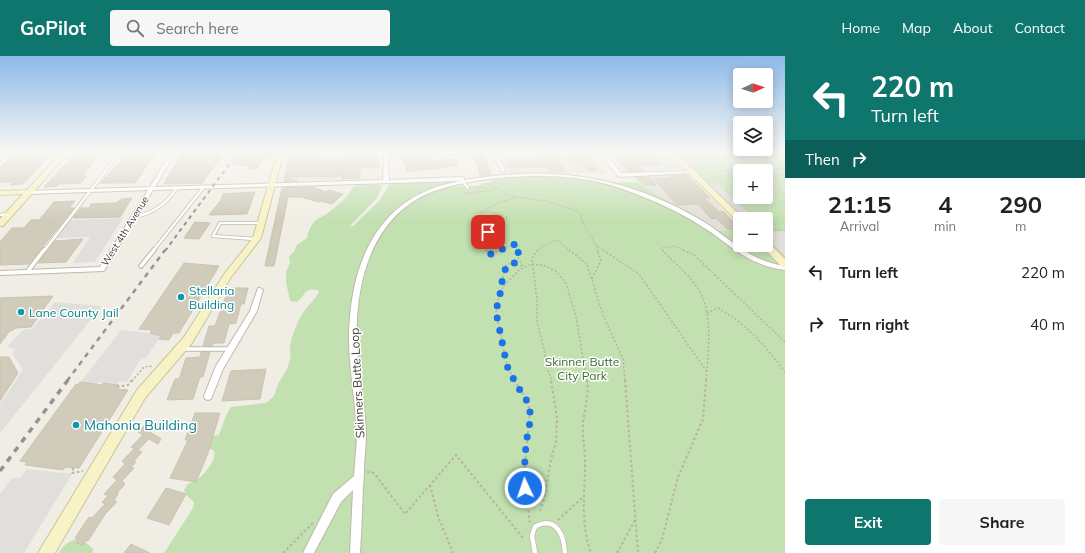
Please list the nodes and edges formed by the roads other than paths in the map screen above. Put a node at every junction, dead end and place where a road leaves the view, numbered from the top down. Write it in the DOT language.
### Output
graph roads {
  1 [pos="46,174"];
  2 [pos="103,174"];
  3 [pos="160,174"];
  4 [pos="274,174"];
  5 [pos="386,174"];
  6 [pos="621,174"];
  7 [pos="642,174"];
  8 [pos="694,174"];
  9 [pos="386,181"];
  10 [pos="468,184"];
  11 [pos="271,186"];
  12 [pos="203,188"];
  13 [pos="151,189"];
  14 [pos="176,189"];
  15 [pos="90,191"];
  16 [pos="29,192"];
  17 [pos="0,193"];
  18 [pos="733,212"];
  19 [pos="0,214"];
  20 [pos="9,214"];
  21 [pos="134,217"];
  22 [pos="262,223"];
  23 [pos="0,224"];
  24 [pos="256,239"];
  25 [pos="772,252"];
  26 [pos="141,266"];
  27 [pos="785,266"];
  28 [pos="27,272"];
  29 [pos="0,273"];
  30 [pos="260,290"];
  31 [pos="181,349"];
  32 [pos="231,349"];
  33 [pos="208,396"];
  34 [pos="359,478"];
  35 [pos="46,553"];
  36 [pos="308,553"];
  37 [pos="356,553"];
  38 [pos="535,553"];
  39 [pos="565,553"];
  1 -- 16 [label="street"];
  2 -- 15 [label="lane"];
  3 -- 13 [label="street, West 4th Avenue"];
  4 -- 11 [label="street"];
  5 -- 9 [label="street"];
  6 -- 7 [label="street"];
  8 -- 18 [label="street"];
  9 -- 10 [label="street"];
  9 -- 11 [label="street"];
  10 -- 27 [label="street, Skinners Butte Loop"];
  10 -- 34 [label="street, Skinners Butte Loop"];
  11 -- 12 [label="street"];
  11 -- 22 [label="street"];
  12 -- 14 [label="street"];
  12 -- 26 [label="lane"];
  13 -- 14 [label="street"];
  13 -- 15 [label="street"];
  13 -- 21 [label="street, West 4th Avenue"];
  14 -- 21 [label="lane"];
  15 -- 16 [label="street"];
  15 -- 28 [label="lane"];
  16 -- 17 [label="street"];
  16 -- 20 [label="street"];
  19 -- 20 [label="lane"];
  20 -- 23 [label="street"];
  21 -- 28 [label="street, West 4th Avenue"];
  22 -- 24 [label="street"];
  22 -- 24 [label="lane"];
  24 -- 31 [label="street"];
  25 -- 27 [label="street"];
  28 -- 29 [label="street"];
  30 -- 32 [label="street"];
  31 -- 32 [label="lane"];
  31 -- 35 [label="street"];
  32 -- 33 [label="street"];
  34 -- 36 [label="street"];
  34 -- 37 [label="street, Skinners Butte Loop"];
  38 -- 39 [label="lane"];
}
